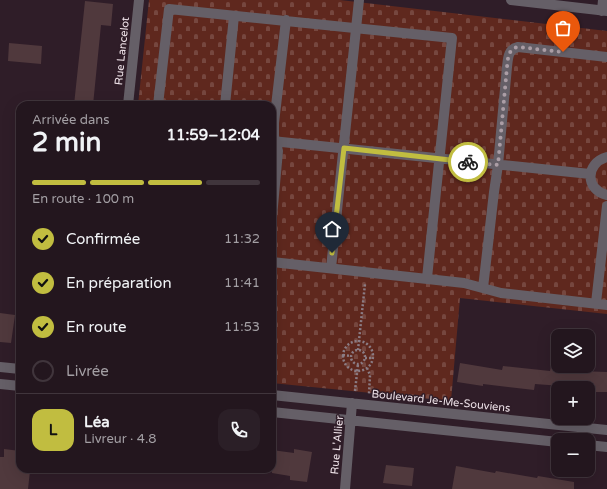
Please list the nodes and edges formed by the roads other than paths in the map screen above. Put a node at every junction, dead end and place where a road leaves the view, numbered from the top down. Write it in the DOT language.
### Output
graph roads {
  1 [pos="139,0"];
  2 [pos="359,0"];
  3 [pos="511,0"];
  4 [pos="603,0"];
  5 [pos="604,11"];
  6 [pos="234,16"];
  7 [pos="286,20"];
  8 [pos="356,28"];
  9 [pos="607,57"];
  10 [pos="128,101"];
  11 [pos="158,101"];
  12 [pos="225,101"];
  13 [pos="276,106"];
  14 [pos="276,141"];
  15 [pos="276,146"];
  16 [pos="344,148"];
  17 [pos="607,157"];
  18 [pos="439,158"];
  19 [pos="498,165"];
  20 [pos="276,173"];
  21 [pos="590,174"];
  22 [pos="607,195"];
  23 [pos="607,206"];
  24 [pos="276,262"];
  25 [pos="331,268"];
  26 [pos="427,278"];
  27 [pos="483,288"];
  28 [pos="596,303"];
  29 [pos="607,305"];
  30 [pos="0,367"];
  31 [pos="16,369"];
  32 [pos="0,384"];
  33 [pos="16,386"];
  34 [pos="276,395"];
  35 [pos="352,403"];
  36 [pos="276,412"];
  37 [pos="351,420"];
  38 [pos="607,430"];
  39 [pos="551,441"];
  40 [pos="595,446"];
  41 [pos="607,447"];
  42 [pos="345,489"];
  1 -- 10 [label="street, Rue Lancelot"];
  2 -- 8 [label="street"];
  3 -- 5 [label="street"];
  4 -- 5 [label="street"];
  6 -- 7 [label="street"];
  6 -- 11 [label="street"];
  6 -- 12 [label="street"];
  7 -- 8 [label="street"];
  7 -- 13 [label="street"];
  8 -- 16 [label="street"];
  8 -- 18 [label="street"];
  9 -- 19 [label="street"];
  14 -- 16 [label="street"];
  15 -- 20 [label="street"];
  16 -- 18 [label="street"];
  16 -- 25 [label="street"];
  17 -- 21 [label="street"];
  18 -- 19 [label="street"];
  18 -- 26 [label="street"];
  19 -- 21 [label="street"];
  19 -- 27 [label="street"];
  21 -- 22 [label="street"];
  23 -- 28 [label="street"];
  24 -- 25 [label="street"];
  25 -- 26 [label="street"];
  26 -- 27 [label="street"];
  27 -- 28 [label="street"];
  28 -- 29 [label="street"];
  30 -- 31 [label="street"];
  32 -- 33 [label="street"];
  34 -- 35 [label="street, Boulevard Je-Me-Souviens"];
  35 -- 37 [label="street, Rue L'Allier"];
  35 -- 38 [label="street, Boulevard Je-Me-Souviens"];
  36 -- 37 [label="street"];
  37 -- 39 [label="street"];
  37 -- 42 [label="street, Rue L'Allier"];
  40 -- 41 [label="street"];
}
